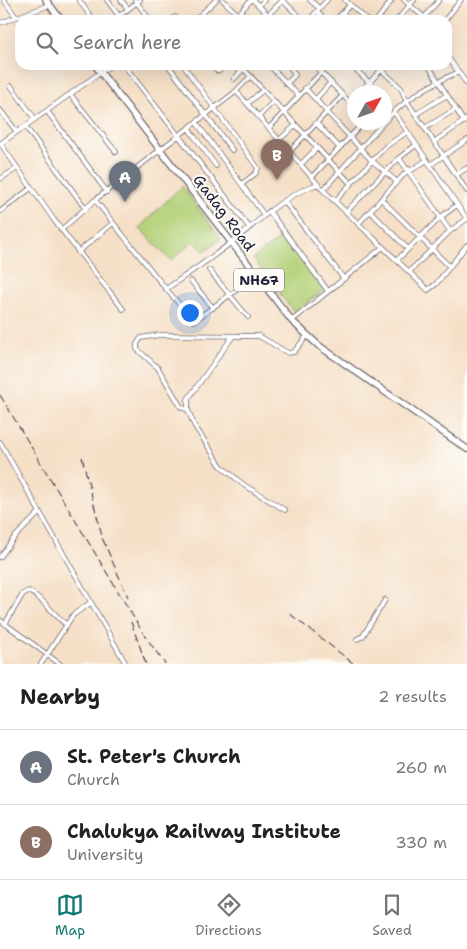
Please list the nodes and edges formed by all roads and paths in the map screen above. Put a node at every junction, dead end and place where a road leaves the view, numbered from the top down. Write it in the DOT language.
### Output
graph roads {
  1 [pos="4,0"];
  2 [pos="79,0"];
  3 [pos="107,0"];
  4 [pos="121,0"];
  5 [pos="216,0"];
  6 [pos="223,0"];
  7 [pos="252,0"];
  8 [pos="264,0"];
  9 [pos="283,0"];
  10 [pos="310,0"];
  11 [pos="328,0"];
  12 [pos="345,0"];
  13 [pos="392,0"];
  14 [pos="404,0"];
  15 [pos="414,0"];
  16 [pos="438,0"];
  17 [pos="461,0"];
  18 [pos="137,1"];
  19 [pos="49,2"];
  20 [pos="350,5"];
  21 [pos="410,5"];
  22 [pos="258,6"];
  23 [pos="128,9"];
  24 [pos="318,11"];
  25 [pos="342,13"];
  26 [pos="238,14"];
  27 [pos="270,14"];
  28 [pos="20,15"];
  29 [pos="58,15"];
  30 [pos="61,15"];
  31 [pos="90,15"];
  32 [pos="118,15"];
  33 [pos="120,15"];
  34 [pos="147,15"];
  35 [pos="201,15"];
  36 [pos="298,15"];
  37 [pos="314,15"];
  38 [pos="321,15"];
  39 [pos="344,15"];
  40 [pos="361,15"];
  41 [pos="382,15"];
  42 [pos="401,15"];
  43 [pos="420,15"];
  44 [pos="427,15"];
  45 [pos="450,15"];
  46 [pos="15,16"];
  47 [pos="15,17"];
  48 [pos="0,23"];
  49 [pos="452,62"];
  50 [pos="101,70"];
  51 [pos="103,70"];
  52 [pos="128,70"];
  53 [pos="172,70"];
  54 [pos="187,70"];
  55 [pos="241,70"];
  56 [pos="247,70"];
  57 [pos="273,70"];
  58 [pos="292,70"];
  59 [pos="356,70"];
  60 [pos="381,70"];
  61 [pos="433,70"];
  62 [pos="320,71"];
  63 [pos="467,72"];
  64 [pos="461,74"];
  65 [pos="251,76"];
  66 [pos="234,79"];
  67 [pos="438,80"];
  68 [pos="331,82"];
  69 [pos="370,83"];
  70 [pos="286,84"];
  71 [pos="467,84"];
  72 [pos="11,86"];
  73 [pos="305,88"];
  74 [pos="263,90"];
  75 [pos="236,91"];
  76 [pos="70,94"];
  77 [pos="298,95"];
  78 [pos="343,95"];
  79 [pos="447,95"];
  80 [pos="316,99"];
  81 [pos="274,100"];
  82 [pos="347,100"];
  83 [pos="406,100"];
  84 [pos="248,103"];
  85 [pos="215,108"];
  86 [pos="456,109"];
  87 [pos="0,110"];
  88 [pos="47,110"];
  89 [pos="326,111"];
  90 [pos="284,112"];
  91 [pos="394,112"];
  92 [pos="206,114"];
  93 [pos="416,114"];
  94 [pos="259,116"];
  95 [pos="36,119"];
  96 [pos="465,121"];
  97 [pos="196,122"];
  98 [pos="316,123"];
  99 [pos="296,125"];
  100 [pos="25,126"];
  101 [pos="270,127"];
  102 [pos="189,128"];
  103 [pos="425,128"];
  104 [pos="355,130"];
  105 [pos="377,130"];
  106 [pos="17,132"];
  107 [pos="407,132"];
  108 [pos="305,135"];
  109 [pos="349,136"];
  110 [pos="178,137"];
  111 [pos="280,139"];
  112 [pos="467,140"];
  113 [pos="434,142"];
  114 [pos="1,145"];
  115 [pos="416,146"];
  116 [pos="317,148"];
  117 [pos="339,148"];
  118 [pos="360,148"];
  119 [pos="162,150"];
  120 [pos="232,150"];
  121 [pos="290,151"];
  122 [pos="116,152"];
  123 [pos="443,156"];
  124 [pos="399,158"];
  125 [pos="328,160"];
  126 [pos="371,160"];
  127 [pos="428,162"];
  128 [pos="301,164"];
  129 [pos="216,166"];
  130 [pos="467,168"];
  131 [pos="16,169"];
  132 [pos="410,170"];
  133 [pos="339,172"];
  134 [pos="384,172"];
  135 [pos="456,175"];
  136 [pos="312,177"];
  137 [pos="0,179"];
  138 [pos="396,181"];
  139 [pos="242,184"];
  140 [pos="318,184"];
  141 [pos="351,184"];
  142 [pos="31,188"];
  143 [pos="323,190"];
  144 [pos="467,191"];
  145 [pos="107,192"];
  146 [pos="381,199"];
  147 [pos="96,200"];
  148 [pos="284,201"];
  149 [pos="335,201"];
  150 [pos="457,205"];
  151 [pos="86,209"];
  152 [pos="1,211"];
  153 [pos="269,211"];
  154 [pos="370,211"];
  155 [pos="346,212"];
  156 [pos="264,215"];
  157 [pos="440,217"];
  158 [pos="467,219"];
  159 [pos="113,223"];
  160 [pos="358,224"];
  161 [pos="249,227"];
  162 [pos="61,230"];
  163 [pos="450,230"];
  164 [pos="419,238"];
  165 [pos="232,242"];
  166 [pos="382,247"];
  167 [pos="466,247"];
  168 [pos="408,249"];
  169 [pos="431,250"];
  170 [pos="78,252"];
  171 [pos="397,260"];
  172 [pos="450,268"];
  173 [pos="209,270"];
  174 [pos="409,272"];
  175 [pos="256,276"];
  176 [pos="344,279"];
  177 [pos="191,281"];
  178 [pos="166,289"];
  179 [pos="328,291"];
  180 [pos="230,295"];
  181 [pos="213,308"];
  182 [pos="123,309"];
  183 [pos="248,317"];
  184 [pos="294,319"];
  185 [pos="234,336"];
  186 [pos="307,336"];
  187 [pos="188,410"];
  188 [pos="0,442"];
  189 [pos="467,445"];
  190 [pos="2,450"];
  191 [pos="467,450"];
  192 [pos="285,510"];
  193 [pos="39,513"];
  194 [pos="0,557"];
  195 [pos="385,600"];
  196 [pos="90,603"];
  197 [pos="0,620"];
  198 [pos="5,624"];
  199 [pos="67,625"];
  200 [pos="357,639"];
  201 [pos="47,654"];
  202 [pos="41,664"];
  203 [pos="60,664"];
  204 [pos="126,664"];
  1 -- 46 [label="street"];
  2 -- 31 [label="street"];
  3 -- 32 [label="street"];
  4 -- 23 [label="street"];
  5 -- 35 [label="street"];
  6 -- 26 [label="street"];
  7 -- 22 [label="street"];
  7 -- 26 [label="street"];
  8 -- 22 [label="street"];
  9 -- 27 [label="street"];
  9 -- 36 [label="street"];
  10 -- 24 [label="street"];
  11 -- 24 [label="street"];
  12 -- 20 [label="street"];
  13 -- 41 [label="street"];
  14 -- 21 [label="street"];
  15 -- 21 [label="street"];
  16 -- 44 [label="street"];
  17 -- 45 [label="street"];
  18 -- 23 [label="street"];
  18 -- 34 [label="street"];
  19 -- 28 [label="street"];
  19 -- 29 [label="highway"];
  19 -- 30 [label="highway"];
  20 -- 25 [label="street"];
  20 -- 40 [label="street"];
  21 -- 42 [label="street"];
  21 -- 43 [label="street"];
  22 -- 27 [label="street"];
  23 -- 33 [label="street"];
  24 -- 37 [label="street"];
  24 -- 38 [label="street"];
  25 -- 39 [label="street"];
  47 -- 48 [label="street"];
  49 -- 64 [label="street"];
  50 -- 76 [label="street"];
  51 -- 119 [label="highway, Gadag Road / NH67"];
  52 -- 110 [label="street"];
  53 -- 92 [label="street"];
  54 -- 85 [label="street"];
  55 -- 66 [label="street"];
  56 -- 65 [label="street"];
  57 -- 70 [label="street"];
  58 -- 70 [label="street"];
  59 -- 69 [label="street"];
  60 -- 69 [label="street"];
  60 -- 83 [label="street"];
  61 -- 67 [label="street"];
  62 -- 68 [label="street"];
  62 -- 73 [label="street"];
  63 -- 64 [label="street"];
  64 -- 67 [label="street"];
  64 -- 71 [label="street"];
  65 -- 74 [label="street"];
  65 -- 75 [label="street"];
  67 -- 79 [label="street"];
  67 -- 83 [label="street"];
  68 -- 78 [label="street"];
  68 -- 80 [label="street"];
  70 -- 77 [label="street"];
  72 -- 95 [label="street"];
  73 -- 77 [label="street"];
  73 -- 80 [label="street"];
  74 -- 81 [label="street"];
  74 -- 84 [label="street"];
  75 -- 84 [label="street"];
  75 -- 85 [label="street"];
  76 -- 88 [label="street"];
  76 -- 122 [label="street"];
  77 -- 90 [label="street"];
  78 -- 82 [label="street"];
  78 -- 89 [label="street"];
  79 -- 86 [label="street"];
  79 -- 93 [label="street"];
  80 -- 89 [label="street"];
  81 -- 90 [label="street"];
  81 -- 94 [label="street"];
  83 -- 91 [label="street"];
  83 -- 93 [label="street"];
  84 -- 94 [label="street"];
  85 -- 92 [label="street"];
  85 -- 139 [label="street"];
  86 -- 96 [label="street"];
  86 -- 103 [label="street"];
  87 -- 106 [label="street"];
  88 -- 95 [label="street"];
  88 -- 145 [label="street"];
  89 -- 98 [label="street"];
  89 -- 109 [label="street"];
  90 -- 99 [label="street"];
  90 -- 101 [label="street"];
  91 -- 107 [label="street"];
  92 -- 97 [label="street"];
  92 -- 120 [label="street"];
  93 -- 103 [label="street"];
  94 -- 101 [label="street"];
  95 -- 100 [label="street"];
  96 -- 113 [label="street"];
  97 -- 102 [label="street"];
  97 -- 139 [label="street"];
  98 -- 108 [label="street"];
  98 -- 117 [label="street"];
  99 -- 108 [label="street"];
  99 -- 111 [label="street"];
  100 -- 106 [label="street"];
  100 -- 151 [label="street"];
  101 -- 111 [label="street"];
  102 -- 110 [label="street"];
  102 -- 129 [label="street"];
  103 -- 113 [label="street"];
  104 -- 109 [label="street"];
  105 -- 118 [label="street"];
  106 -- 114 [label="street"];
  107 -- 115 [label="street"];
  107 -- 126 [label="street"];
  108 -- 116 [label="street"];
  108 -- 121 [label="street"];
  109 -- 117 [label="street"];
  109 -- 118 [label="street"];
  110 -- 119 [label="street"];
  110 -- 161 [label="street"];
  111 -- 121 [label="street"];
  112 -- 123 [label="street"];
  113 -- 123 [label="street"];
  114 -- 131 [label="street"];
  115 -- 124 [label="street"];
  115 -- 127 [label="street"];
  116 -- 125 [label="street"];
  116 -- 128 [label="street"];
  117 -- 125 [label="street"];
  118 -- 126 [label="street"];
  118 -- 133 [label="street"];
  119 -- 145 [label="street"];
  119 -- 165 [label="highway, Gadag Road / NH67"];
  121 -- 128 [label="street"];
  123 -- 127 [label="street"];
  123 -- 135 [label="street"];
  124 -- 132 [label="street"];
  124 -- 134 [label="street"];
  125 -- 133 [label="street"];
  125 -- 136 [label="street"];
  126 -- 134 [label="street"];
  126 -- 141 [label="street"];
  127 -- 132 [label="street"];
  127 -- 150 [label="street"];
  128 -- 136 [label="street"];
  130 -- 135 [label="street"];
  131 -- 137 [label="street"];
  131 -- 142 [label="street"];
  132 -- 138 [label="street"];
  132 -- 157 [label="street"];
  133 -- 141 [label="street"];
  133 -- 143 [label="street"];
  134 -- 138 [label="street"];
  134 -- 155 [label="street"];
  135 -- 144 [label="street"];
  136 -- 140 [label="street"];
  138 -- 146 [label="street"];
  139 -- 156 [label="street"];
  140 -- 143 [label="street"];
  140 -- 148 [label="street"];
  141 -- 149 [label="street"];
  142 -- 152 [label="street"];
  142 -- 162 [label="street"];
  143 -- 149 [label="street"];
  145 -- 147 [label="street"];
  146 -- 154 [label="street"];
  146 -- 164 [label="street"];
  147 -- 151 [label="street"];
  147 -- 159 [label="street"];
  148 -- 153 [label="street"];
  148 -- 176 [label="street"];
  149 -- 155 [label="street"];
  150 -- 157 [label="street"];
  150 -- 158 [label="street"];
  151 -- 162 [label="street"];
  153 -- 156 [label="street"];
  153 -- 179 [label="street"];
  154 -- 160 [label="street"];
  154 -- 168 [label="street"];
  155 -- 160 [label="street"];
  156 -- 161 [label="street"];
  157 -- 163 [label="street"];
  157 -- 164 [label="street"];
  158 -- 163 [label="street"];
  159 -- 170 [label="street"];
  159 -- 178 [label="street"];
  160 -- 166 [label="street"];
  161 -- 165 [label="street"];
  162 -- 170 [label="street"];
  163 -- 169 [label="street"];
  164 -- 168 [label="street"];
  164 -- 169 [label="street"];
  165 -- 175 [label="highway, Gadag Road / NH67"];
  165 -- 178 [label="street"];
  165 -- 184 [label="highway, Gadag Road / NH67"];
  166 -- 171 [label="street"];
  166 -- 176 [label="street"];
  167 -- 172 [label="street"];
  168 -- 171 [label="street"];
  169 -- 172 [label="street"];
  169 -- 174 [label="street"];
  170 -- 182 [label="street"];
  171 -- 174 [label="street"];
  172 -- 174 [label="street"];
  173 -- 180 [label="street"];
  175 -- 180 [label="street"];
  175 -- 186 [label="highway, Gadag Road / NH67"];
  176 -- 179 [label="street"];
  177 -- 181 [label="street"];
  178 -- 181 [label="street"];
  179 -- 184 [label="street"];
  180 -- 181 [label="street"];
  180 -- 183 [label="street"];
  184 -- 189 [label="highway, Gadag Road / NH67"];
  185 -- 186 [label="street"];
  185 -- 187 [label="street"];
  185 -- 187 [label="street"];
  186 -- 191 [label="highway, Gadag Road / NH67"];
  187 -- 192 [label="street"];
  188 -- 190 [label="street"];
  190 -- 193 [label="street"];
  193 -- 194 [label="street"];
  193 -- 196 [label="street"];
  195 -- 200 [label="street"];
  196 -- 199 [label="street"];
  196 -- 204 [label="street"];
  197 -- 198 [label="street"];
  198 -- 199 [label="street"];
  198 -- 201 [label="street"];
  199 -- 201 [label="street"];
  201 -- 202 [label="street"];
  201 -- 203 [label="street"];
}
